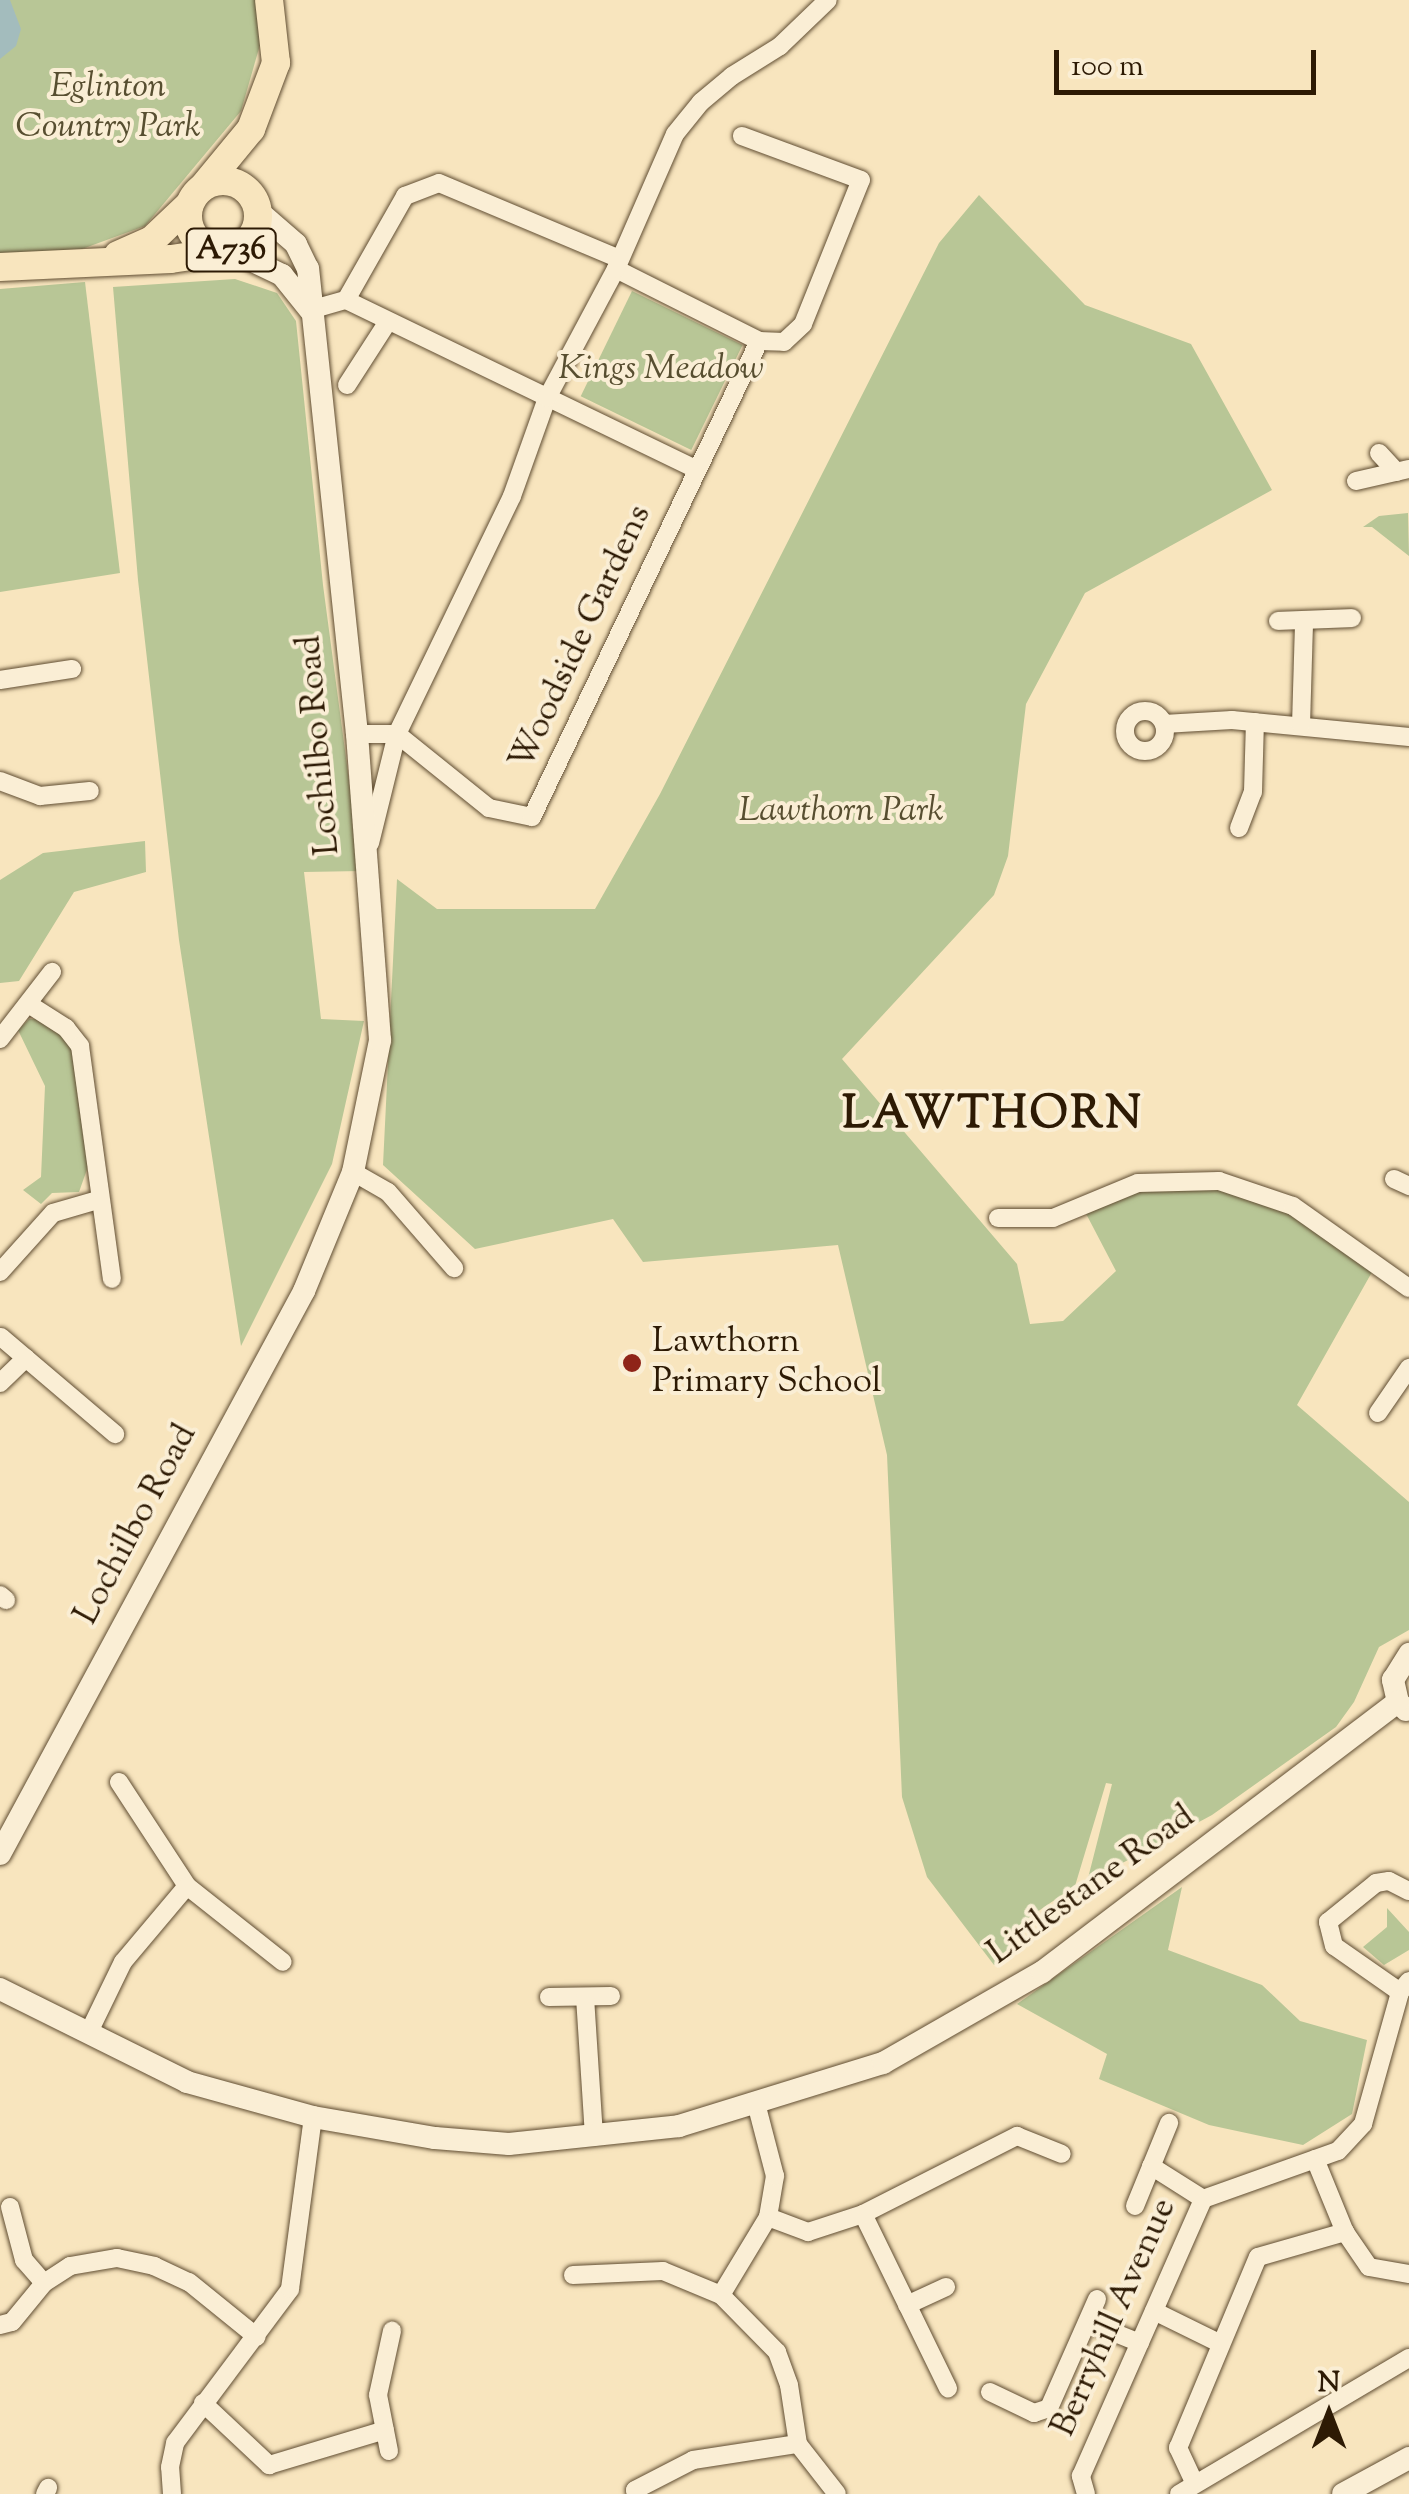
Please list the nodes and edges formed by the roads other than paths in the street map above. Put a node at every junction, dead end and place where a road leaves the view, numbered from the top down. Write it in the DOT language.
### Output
graph roads {
  1 [pos="269,0"];
  2 [pos="828,0"];
  3 [pos="251,129"];
  4 [pos="742,136"];
  5 [pos="197,195"];
  6 [pos="256,205"];
  7 [pos="227,250"];
  8 [pos="107,260"];
  9 [pos="618,264"];
  10 [pos="0,268"];
  11 [pos="346,300"];
  12 [pos="310,310"];
  13 [pos="387,322"];
  14 [pos="759,341"];
  15 [pos="347,385"];
  16 [pos="547,398"];
  17 [pos="1379,453"];
  18 [pos="698,470"];
  19 [pos="1403,471"];
  20 [pos="1356,481"];
  21 [pos="1352,618"];
  22 [pos="1278,621"];
  23 [pos="1304,623"];
  24 [pos="72,669"];
  25 [pos="0,680"];
  26 [pos="1254,722"];
  27 [pos="1164,724"];
  28 [pos="1300,725"];
  29 [pos="357,734"];
  30 [pos="397,734"];
  31 [pos="1409,737"];
  32 [pos="0,780"];
  33 [pos="90,791"];
  34 [pos="1239,828"];
  35 [pos="366,858"];
  36 [pos="52,972"];
  37 [pos="30,1005"];
  38 [pos="0,1038"];
  39 [pos="354,1172"];
  40 [pos="98,1200"];
  41 [pos="998,1218"];
  42 [pos="454,1268"];
  43 [pos="0,1272"];
  44 [pos="112,1279"];
  45 [pos="1409,1288"];
  46 [pos="1,1337"];
  47 [pos="26,1358"];
  48 [pos="1409,1368"];
  49 [pos="0,1384"];
  50 [pos="1378,1412"];
  51 [pos="115,1434"];
  52 [pos="1409,1654"];
  53 [pos="1404,1708"];
  54 [pos="119,1782"];
  55 [pos="0,1854"];
  56 [pos="186,1886"];
  57 [pos="1409,1891"];
  58 [pos="283,1962"];
  59 [pos="1404,1986"];
  60 [pos="0,1989"];
  61 [pos="611,1996"];
  62 [pos="549,1997"];
  63 [pos="586,1997"];
  64 [pos="88,2034"];
  65 [pos="756,2104"];
  66 [pos="313,2117"];
  67 [pos="1169,2123"];
  68 [pos="594,2137"];
  69 [pos="1062,2154"];
  70 [pos="1315,2159"];
  71 [pos="1151,2166"];
  72 [pos="1203,2198"];
  73 [pos="1135,2206"];
  74 [pos="10,2207"];
  75 [pos="863,2214"];
  76 [pos="768,2217"];
  77 [pos="1345,2232"];
  78 [pos="1409,2274"];
  79 [pos="573,2275"];
  80 [pos="44,2283"];
  81 [pos="946,2287"];
  82 [pos="720,2295"];
  83 [pos="1097,2299"];
  84 [pos="907,2305"];
  85 [pos="1154,2311"];
  86 [pos="1088,2322"];
  87 [pos="0,2325"];
  88 [pos="392,2331"];
  89 [pos="258,2337"];
  90 [pos="1140,2342"];
  91 [pos="1219,2344"];
  92 [pos="1409,2358"];
  93 [pos="948,2388"];
  94 [pos="990,2392"];
  95 [pos="203,2403"];
  96 [pos="385,2430"];
  97 [pos="798,2444"];
  98 [pos="389,2451"];
  99 [pos="1409,2458"];
  100 [pos="1186,2488"];
  101 [pos="172,2494"];
  102 [pos="636,2494"];
  103 [pos="837,2494"];
  104 [pos="1086,2494"];
  105 [pos="1343,2494"];
  1 -- 3 [label="main road, A736"];
  2 -- 9 [label="street"];
  3 -- 5 [label="main road, A736"];
  3 -- 6 [label="main road, A736"];
  4 -- 14 [label="street"];
  5 -- 6 [label="main road, A736"];
  5 -- 7 [label="main road, A736"];
  5 -- 8 [label="main road, A736"];
  6 -- 7 [label="main road, A736"];
  6 -- 12 [label="street, Lochilbo Road"];
  7 -- 8 [label="main road, A736"];
  7 -- 12 [label="street"];
  8 -- 10 [label="main road, A736"];
  9 -- 11 [label="street"];
  9 -- 14 [label="street"];
  9 -- 16 [label="street"];
  11 -- 12 [label="street"];
  11 -- 13 [label="street"];
  12 -- 29 [label="street, Lochilbo Road"];
  13 -- 15 [label="street"];
  13 -- 16 [label="street"];
  14 -- 18 [label="street, Woodside Gardens"];
  16 -- 18 [label="street"];
  16 -- 30 [label="street"];
  17 -- 19 [label="street"];
  18 -- 30 [label="street, Woodside Gardens"];
  19 -- 20 [label="street"];
  21 -- 23 [label="street"];
  22 -- 23 [label="street"];
  23 -- 28 [label="street"];
  24 -- 25 [label="street"];
  26 -- 27 [label="street"];
  26 -- 28 [label="street"];
  26 -- 34 [label="street"];
  28 -- 31 [label="street"];
  29 -- 30 [label="street"];
  29 -- 35 [label="street, Lochilbo Road"];
  30 -- 35 [label="street"];
  32 -- 33 [label="street"];
  35 -- 39 [label="street, Lochilbo Road"];
  36 -- 37 [label="street"];
  37 -- 38 [label="street"];
  37 -- 40 [label="street"];
  39 -- 42 [label="street"];
  39 -- 55 [label="street, Lochilbo Road"];
  40 -- 43 [label="street"];
  40 -- 44 [label="street"];
  41 -- 45 [label="street"];
  46 -- 47 [label="street"];
  47 -- 49 [label="street"];
  47 -- 51 [label="street"];
  48 -- 50 [label="street"];
  52 -- 53 [label="street"];
  53 -- 65 [label="street, Littlestane Road"];
  54 -- 56 [label="street"];
  56 -- 58 [label="street"];
  56 -- 64 [label="street"];
  57 -- 59 [label="street"];
  59 -- 70 [label="street, Berryhill Avenue"];
  60 -- 64 [label="street, Littlestane Road"];
  61 -- 63 [label="street"];
  62 -- 63 [label="street"];
  63 -- 68 [label="street"];
  64 -- 66 [label="street, Littlestane Road"];
  65 -- 68 [label="street, Littlestane Road"];
  65 -- 76 [label="street"];
  66 -- 68 [label="street, Littlestane Road"];
  66 -- 89 [label="street"];
  67 -- 71 [label="street"];
  69 -- 75 [label="street"];
  70 -- 72 [label="street, Berryhill Avenue"];
  70 -- 77 [label="street"];
  71 -- 72 [label="street"];
  71 -- 73 [label="street"];
  72 -- 85 [label="street, Berryhill Avenue"];
  74 -- 80 [label="street"];
  75 -- 76 [label="street"];
  75 -- 84 [label="street"];
  76 -- 82 [label="street"];
  77 -- 78 [label="street"];
  77 -- 91 [label="street"];
  79 -- 82 [label="street"];
  80 -- 87 [label="street"];
  80 -- 89 [label="street"];
  81 -- 84 [label="street"];
  82 -- 97 [label="street"];
  83 -- 86 [label="street"];
  84 -- 93 [label="street"];
  85 -- 90 [label="street, Berryhill Avenue"];
  85 -- 91 [label="street"];
  86 -- 90 [label="street"];
  86 -- 94 [label="street"];
  88 -- 96 [label="street"];
  89 -- 95 [label="street"];
  90 -- 104 [label="street, Berryhill Avenue"];
  91 -- 100 [label="street"];
  92 -- 100 [label="street"];
  95 -- 96 [label="street"];
  95 -- 101 [label="street"];
  96 -- 98 [label="street"];
  97 -- 102 [label="street"];
  97 -- 103 [label="street"];
  99 -- 105 [label="street"];
}
